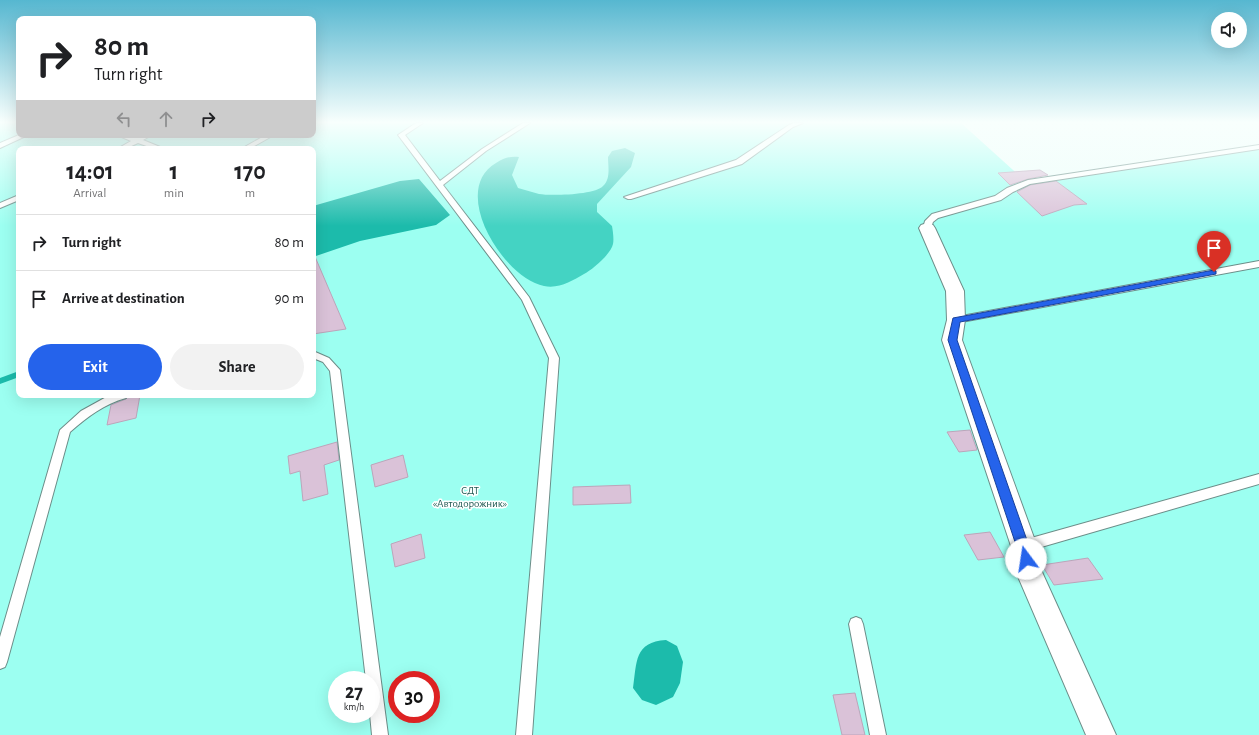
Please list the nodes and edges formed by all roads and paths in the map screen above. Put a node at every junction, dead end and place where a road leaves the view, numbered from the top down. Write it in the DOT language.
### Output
graph roads {
  1 [pos="418,157"];
  2 [pos="475,157"];
  3 [pos="746,157"];
  4 [pos="1191,157"];
  5 [pos="439,185"];
  6 [pos="628,197"];
  7 [pos="16,198"];
  8 [pos="0,206"];
  9 [pos="927,228"];
  10 [pos="1259,264"];
  11 [pos="956,320"];
  12 [pos="316,355"];
  13 [pos="112,398"];
  14 [pos="1259,478"];
  15 [pos="1024,546"];
  16 [pos="856,624"];
  17 [pos="0,662"];
  18 [pos="380,735"];
  19 [pos="524,735"];
  20 [pos="878,735"];
  21 [pos="1102,735"];
  1 -- 5 [label="lane"];
  2 -- 5 [label="lane"];
  3 -- 6 [label="lane"];
  4 -- 9 [label="lane"];
  5 -- 19 [label="lane"];
  7 -- 8 [label="lane"];
  9 -- 11 [label="street"];
  10 -- 11 [label="lane"];
  11 -- 15 [label="street"];
  12 -- 18 [label="lane"];
  13 -- 17 [label="lane"];
  14 -- 15 [label="lane"];
  15 -- 21 [label="street"];
  16 -- 20 [label="lane"];
}
